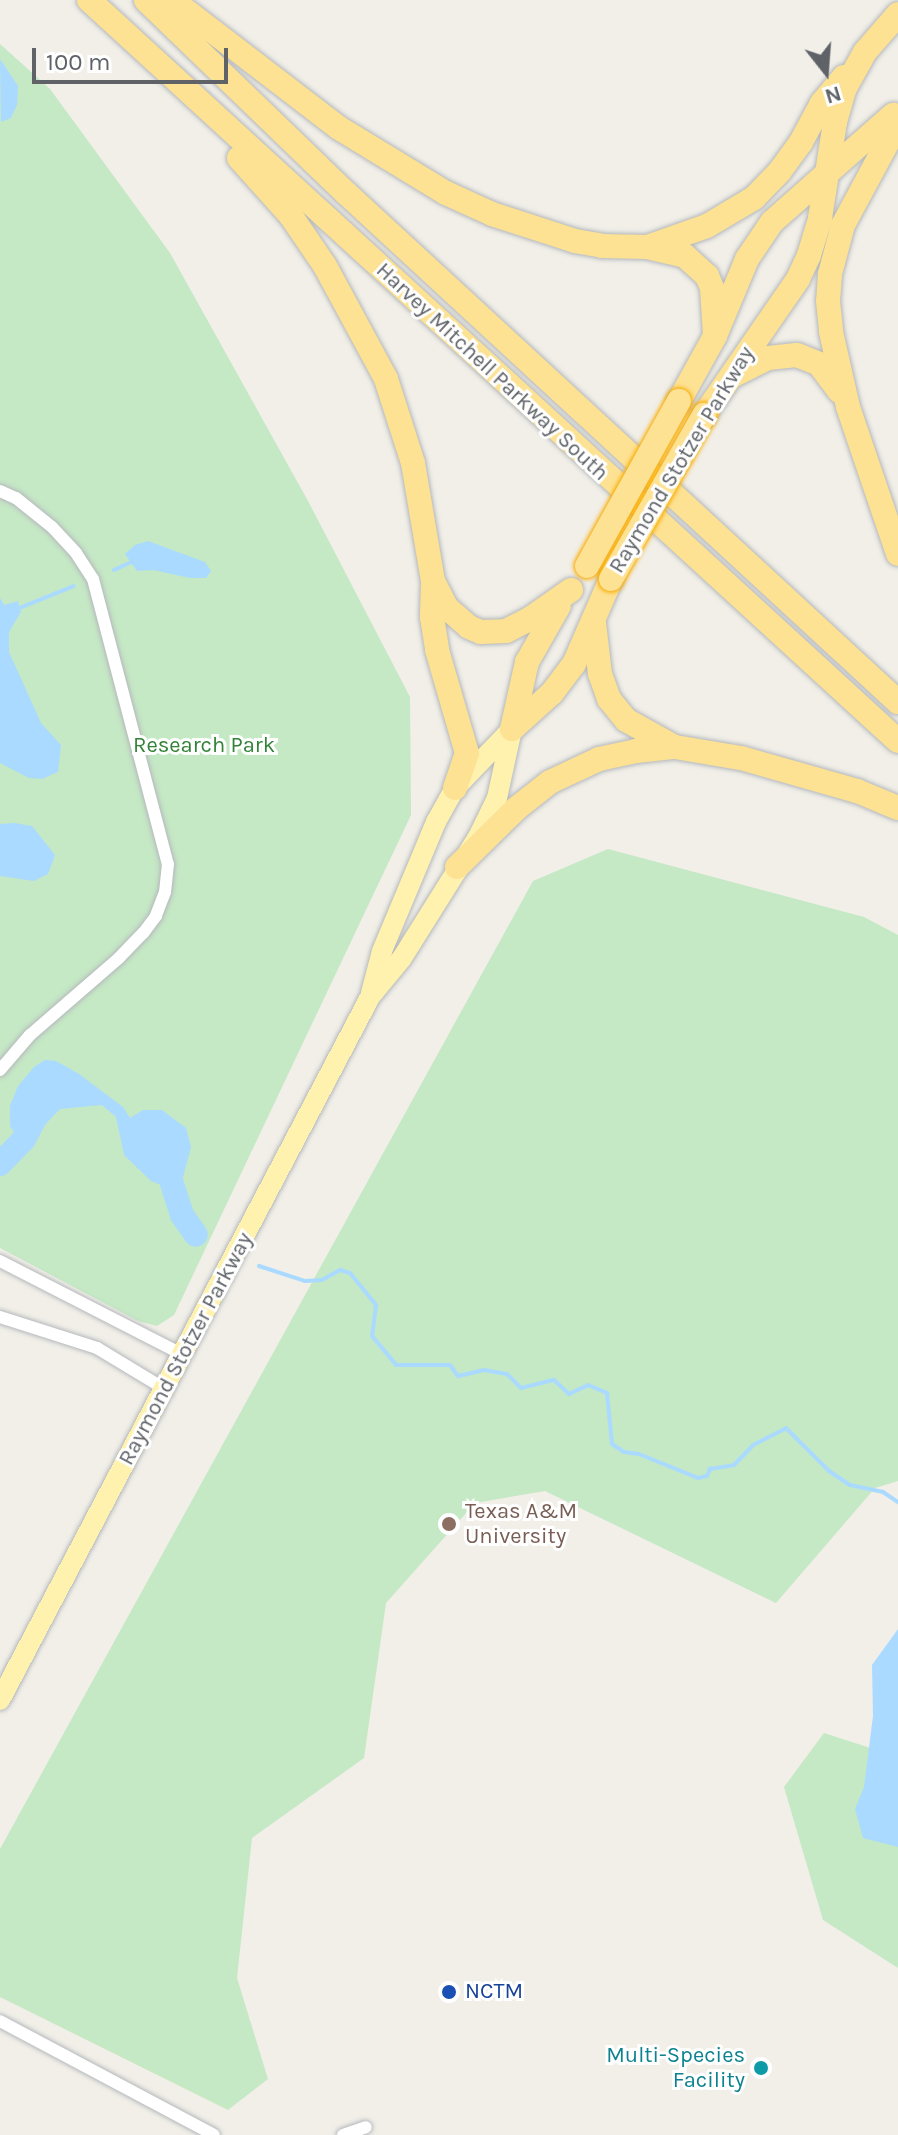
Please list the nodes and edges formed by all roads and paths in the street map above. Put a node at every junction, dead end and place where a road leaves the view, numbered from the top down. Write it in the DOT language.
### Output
graph roads {
  1 [pos="146,0"];
  2 [pos="172,0"];
  3 [pos="91,2"];
  4 [pos="898,14"];
  5 [pos="865,52"];
  6 [pos="898,111"];
  7 [pos="898,123"];
  8 [pos="825,176"];
  9 [pos="647,247"];
  10 [pos="715,336"];
  11 [pos="727,379"];
  12 [pos="848,407"];
  13 [pos="0,491"];
  14 [pos="898,554"];
  15 [pos="433,581"];
  16 [pos="571,590"];
  17 [pos="594,620"];
  18 [pos="898,702"];
  19 [pos="512,729"];
  20 [pos="898,741"];
  21 [pos="675,747"];
  22 [pos="455,788"];
  23 [pos="898,808"];
  24 [pos="457,867"];
  25 [pos="370,997"];
  26 [pos="0,1070"];
  27 [pos="0,1261"];
  28 [pos="0,1317"];
  29 [pos="184,1355"];
  30 [pos="165,1389"];
  31 [pos="0,1700"];
  32 [pos="0,2021"];
  33 [pos="366,2127"];
  34 [pos="214,2135"];
  35 [pos="343,2135"];
  1 -- 18 [label="highway, Harvey Mitchell Parkway South"];
  2 -- 9 [label="highway"];
  3 -- 15 [label="highway"];
  3 -- 20 [label="highway, Harvey Mitchell Parkway South"];
  4 -- 5 [label="highway, Raymond Stotzer Parkway"];
  5 -- 8 [label="highway, Raymond Stotzer Parkway"];
  5 -- 9 [label="highway"];
  6 -- 8 [label="highway, Raymond Stotzer Parkway"];
  7 -- 12 [label="highway"];
  8 -- 10 [label="highway, Raymond Stotzer Parkway"];
  8 -- 11 [label="highway, Raymond Stotzer Parkway"];
  9 -- 10 [label="highway"];
  10 -- 16 [label="highway, Raymond Stotzer Parkway, bridge"];
  11 -- 12 [label="highway"];
  11 -- 17 [label="highway, Raymond Stotzer Parkway, bridge"];
  12 -- 14 [label="highway"];
  13 -- 26 [label="street"];
  15 -- 16 [label="highway"];
  15 -- 22 [label="highway"];
  16 -- 19 [label="highway, Raymond Stotzer Parkway"];
  17 -- 19 [label="highway, Raymond Stotzer Parkway"];
  17 -- 21 [label="highway"];
  19 -- 22 [label="main road, Raymond Stotzer Parkway"];
  19 -- 24 [label="main road, Raymond Stotzer Parkway"];
  21 -- 23 [label="highway"];
  21 -- 24 [label="highway"];
  22 -- 25 [label="main road, Raymond Stotzer Parkway"];
  24 -- 25 [label="main road, Raymond Stotzer Parkway"];
  25 -- 29 [label="main road, Raymond Stotzer Parkway"];
  27 -- 29 [label="street"];
  28 -- 30 [label="street"];
  29 -- 30 [label="main road, Raymond Stotzer Parkway"];
  30 -- 31 [label="main road, Raymond Stotzer Parkway"];
  32 -- 34 [label="street"];
  33 -- 35 [label="street"];
}
